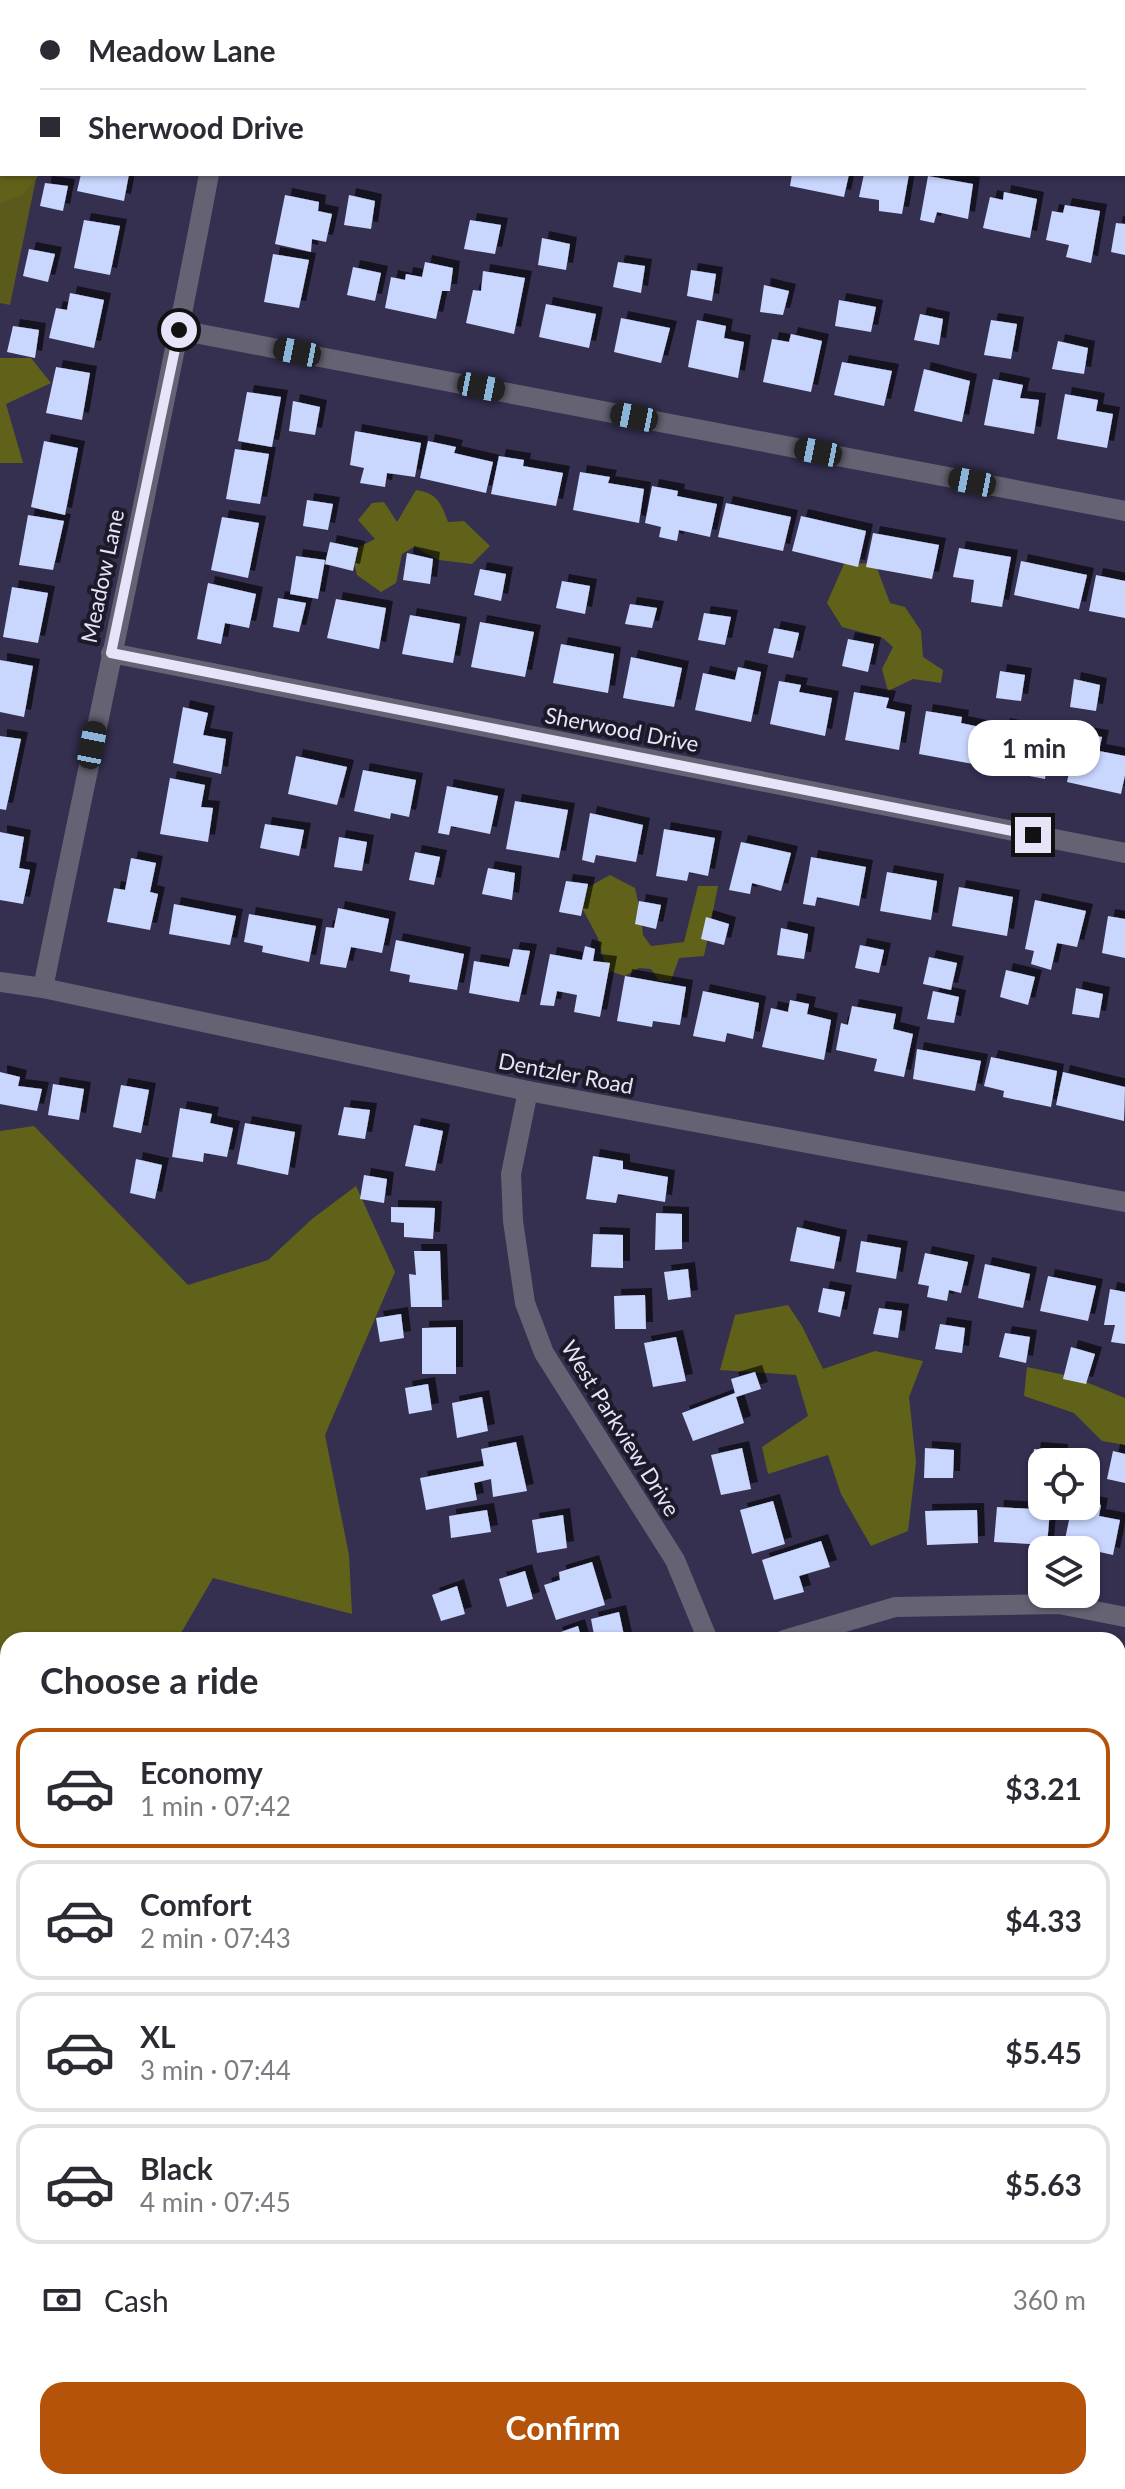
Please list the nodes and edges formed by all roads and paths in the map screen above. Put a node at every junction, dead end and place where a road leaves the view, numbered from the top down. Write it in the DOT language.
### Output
graph roads {
  1 [pos="209,176"];
  2 [pos="179,330"];
  3 [pos="1125,511"];
  4 [pos="111,653"];
  5 [pos="1125,853"];
  6 [pos="0,982"];
  7 [pos="43,988"];
  8 [pos="528,1091"];
  9 [pos="1125,1202"];
  10 [pos="1125,1617"];
  11 [pos="705,1632"];
  12 [pos="811,1632"];
  1 -- 2 [label="street, Meadow Lane"];
  2 -- 3 [label="street"];
  2 -- 4 [label="street, Meadow Lane"];
  4 -- 5 [label="street, Sherwood Drive"];
  4 -- 7 [label="street, Meadow Lane"];
  6 -- 7 [label="street, Dentzler Road"];
  7 -- 8 [label="street, Dentzler Road"];
  8 -- 9 [label="street, Dentzler Road"];
  8 -- 11 [label="street, West Parkview Drive"];
  10 -- 12 [label="street"];
}
